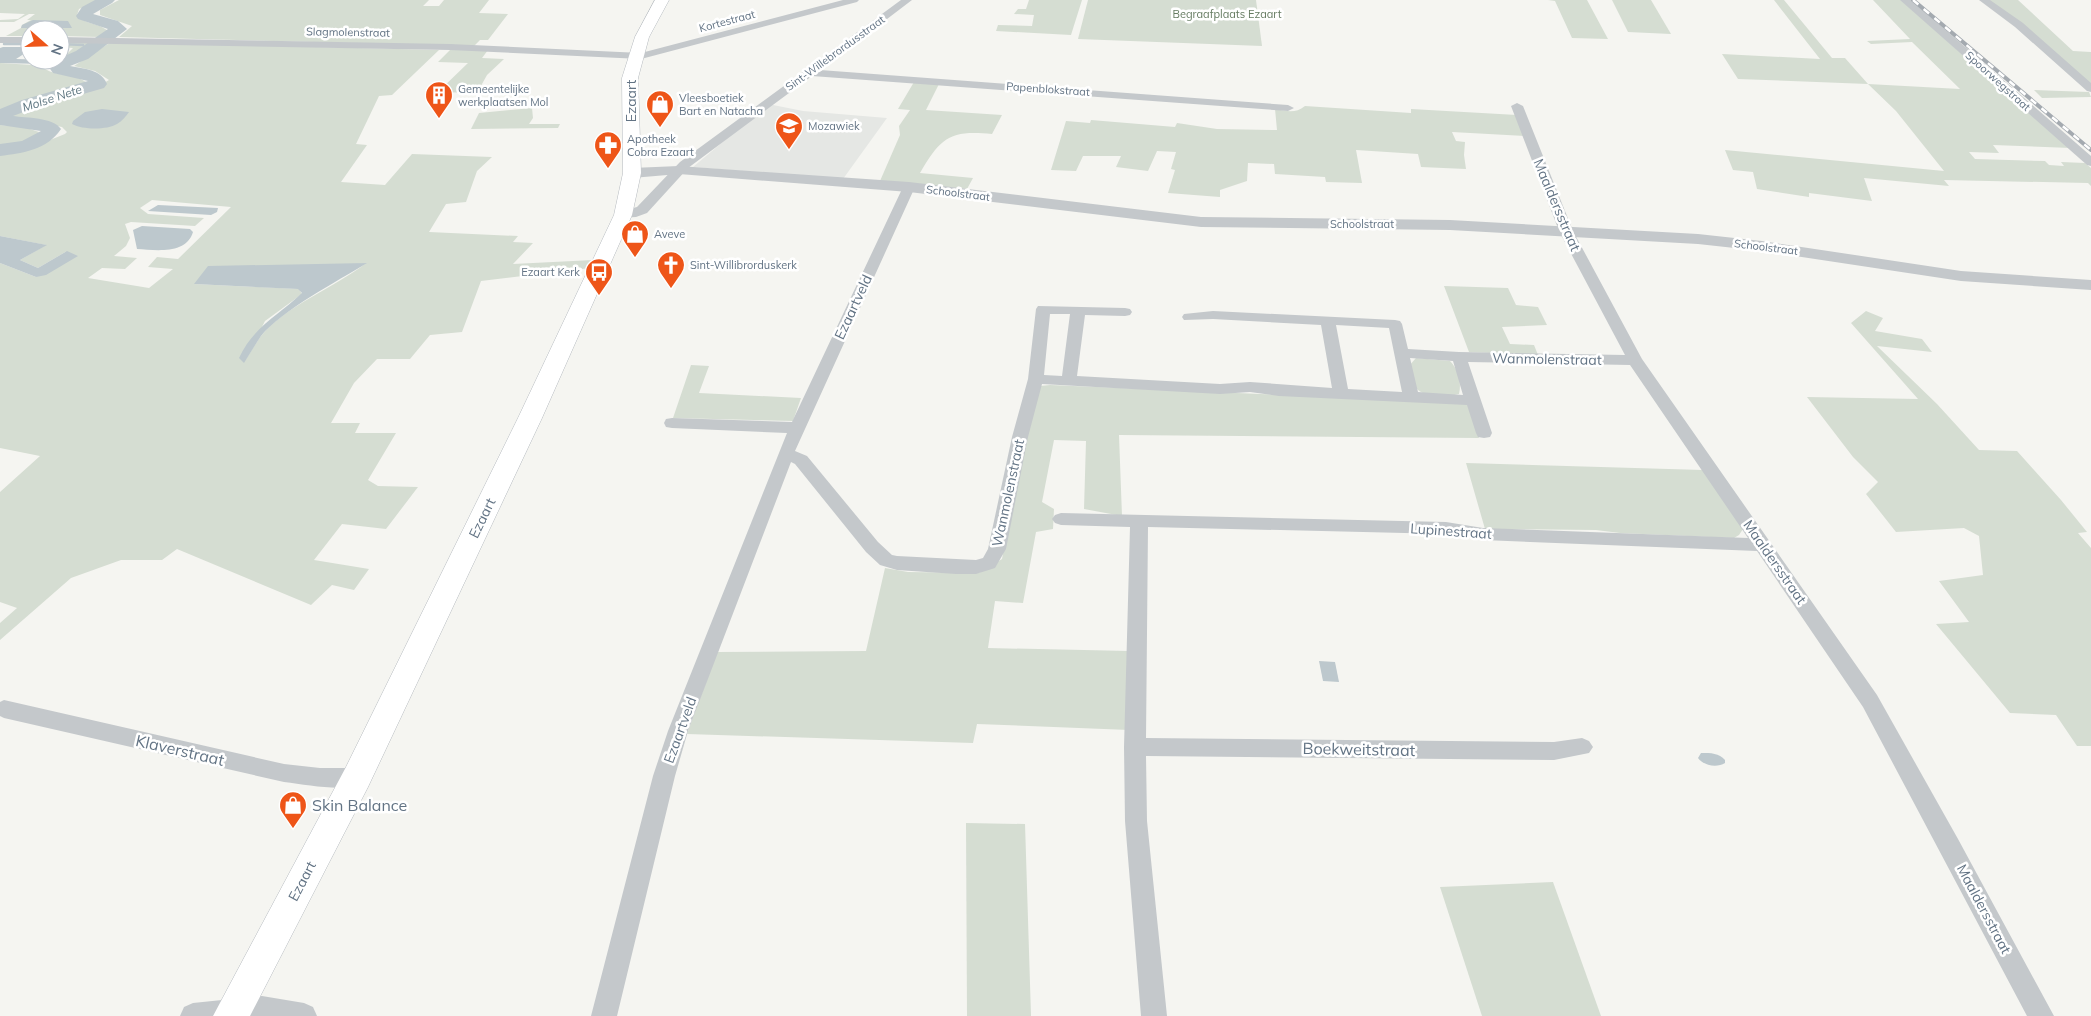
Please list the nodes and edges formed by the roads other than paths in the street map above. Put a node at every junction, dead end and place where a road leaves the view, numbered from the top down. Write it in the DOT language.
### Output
graph roads {
  1 [pos="662,0"];
  2 [pos="854,0"];
  3 [pos="907,0"];
  4 [pos="1905,0"];
  5 [pos="1984,0"];
  6 [pos="0,40"];
  7 [pos="20,40"];
  8 [pos="70,40"];
  9 [pos="635,56"];
  10 [pos="808,72"];
  11 [pos="2091,89"];
  12 [pos="1517,106"];
  13 [pos="1288,108"];
  14 [pos="2091,162"];
  15 [pos="679,170"];
  16 [pos="632,173"];
  17 [pos="909,187"];
  18 [pos="623,215"];
  19 [pos="1566,231"];
  20 [pos="2091,285"];
  21 [pos="1078,311"];
  22 [pos="1125,312"];
  23 [pos="1189,317"];
  24 [pos="1328,321"];
  25 [pos="1401,353"];
  26 [pos="1459,357"];
  27 [pos="1635,360"];
  28 [pos="1036,379"];
  29 [pos="1069,380"];
  30 [pos="1342,394"];
  31 [pos="1411,397"];
  32 [pos="1472,400"];
  33 [pos="672,423"];
  34 [pos="797,428"];
  35 [pos="1484,433"];
  36 [pos="786,453"];
  37 [pos="1061,519"];
  38 [pos="1139,521"];
  39 [pos="1763,545"];
  40 [pos="4,709"];
  41 [pos="1135,747"];
  42 [pos="1582,747"];
  43 [pos="357,776"];
  44 [pos="232,1014"];
  45 [pos="193,1016"];
  46 [pos="304,1016"];
  47 [pos="604,1016"];
  48 [pos="1154,1016"];
  49 [pos="2041,1016"];
  1 -- 9 [label="main road, Ezaart"];
  2 -- 9 [label="street, Kortestraat"];
  3 -- 10 [label="street, Sint-Willebrordusstraat"];
  4 -- 14 [label="street, Spoorwegstraat"];
  5 -- 11 [label="street"];
  6 -- 7 [label="street"];
  8 -- 9 [label="street, Slagmolenstraat"];
  9 -- 16 [label="main road, Ezaart"];
  10 -- 13 [label="street, Papenblokstraat"];
  10 -- 15 [label="street, Sint-Willebrordusstraat"];
  12 -- 19 [label="street, Maaldersstraat"];
  15 -- 16 [label="street, Schoolstraat"];
  15 -- 17 [label="street, Schoolstraat"];
  15 -- 18 [label="street, Sint-Willebrordusstraat"];
  16 -- 18 [label="main road, Ezaart"];
  17 -- 19 [label="street, Schoolstraat"];
  17 -- 34 [label="street, Ezaartveld"];
  18 -- 43 [label="main road, Ezaart"];
  19 -- 20 [label="street, Schoolstraat"];
  19 -- 27 [label="street, Maaldersstraat"];
  21 -- 22 [label="street, Wanmolenstraat"];
  21 -- 28 [label="street, Wanmolenstraat"];
  21 -- 29 [label="street"];
  23 -- 24 [label="street"];
  24 -- 25 [label="street"];
  24 -- 30 [label="street"];
  25 -- 26 [label="street, Wanmolenstraat"];
  25 -- 31 [label="street"];
  26 -- 27 [label="street, Wanmolenstraat"];
  26 -- 32 [label="street"];
  27 -- 39 [label="street, Maaldersstraat"];
  28 -- 29 [label="street"];
  28 -- 36 [label="street, Wanmolenstraat"];
  29 -- 30 [label="street"];
  30 -- 31 [label="street"];
  31 -- 32 [label="street"];
  32 -- 35 [label="street"];
  33 -- 34 [label="street"];
  34 -- 36 [label="street, Ezaartveld"];
  36 -- 47 [label="street, Ezaartveld"];
  37 -- 38 [label="street, Lupinestraat"];
  38 -- 39 [label="street, Lupinestraat"];
  38 -- 41 [label="street"];
  39 -- 49 [label="street, Maaldersstraat"];
  40 -- 43 [label="street, Klaverstraat"];
  41 -- 42 [label="street, Boekweitstraat"];
  41 -- 48 [label="street"];
  43 -- 44 [label="main road, Ezaart"];
  44 -- 45 [label="street"];
  44 -- 46 [label="street"];
}
